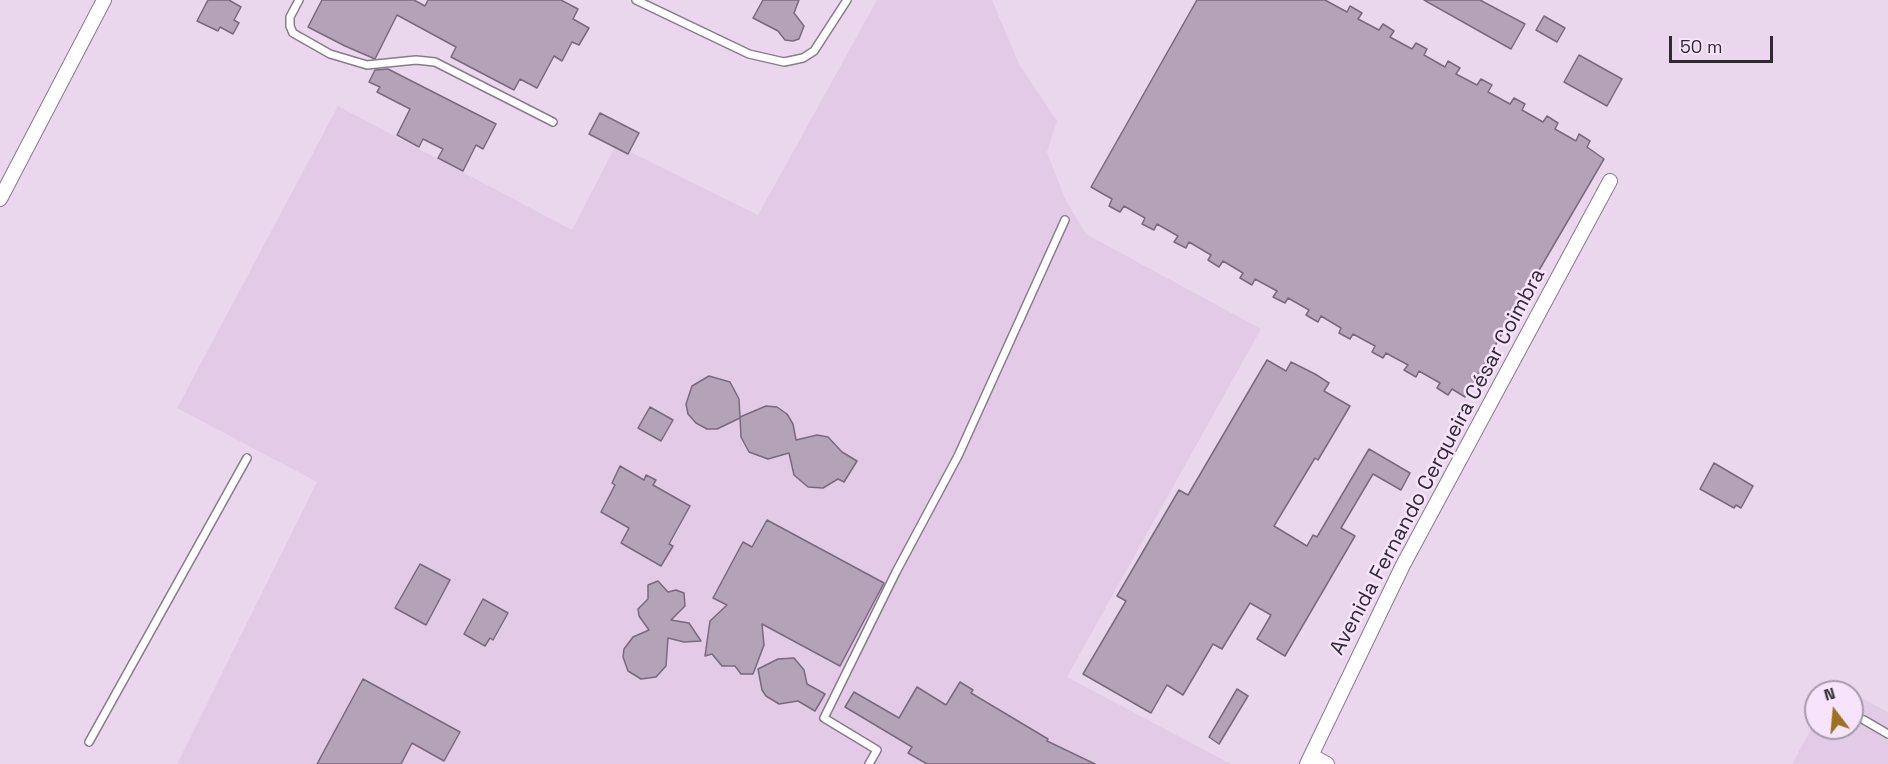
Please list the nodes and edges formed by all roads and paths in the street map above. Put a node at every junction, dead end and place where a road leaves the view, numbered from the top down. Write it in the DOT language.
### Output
graph roads {
  1 [pos="104,0"];
  2 [pos="299,0"];
  3 [pos="636,0"];
  4 [pos="847,0"];
  5 [pos="553,122"];
  6 [pos="1610,182"];
  7 [pos="0,199"];
  8 [pos="1065,220"];
  9 [pos="246,458"];
  10 [pos="1864,720"];
  11 [pos="1888,734"];
  12 [pos="89,742"];
  13 [pos="1310,760"];
  14 [pos="869,764"];
  15 [pos="1327,764"];
  1 -- 7 [label="street"];
  2 -- 5 [label="lane"];
  3 -- 4 [label="lane"];
  6 -- 13 [label="street, Avenida Fernando Cerqueira César Coimbra"];
  8 -- 14 [label="lane"];
  9 -- 12 [label="lane"];
  10 -- 11 [label="lane"];
  13 -- 15 [label="street"];
}
